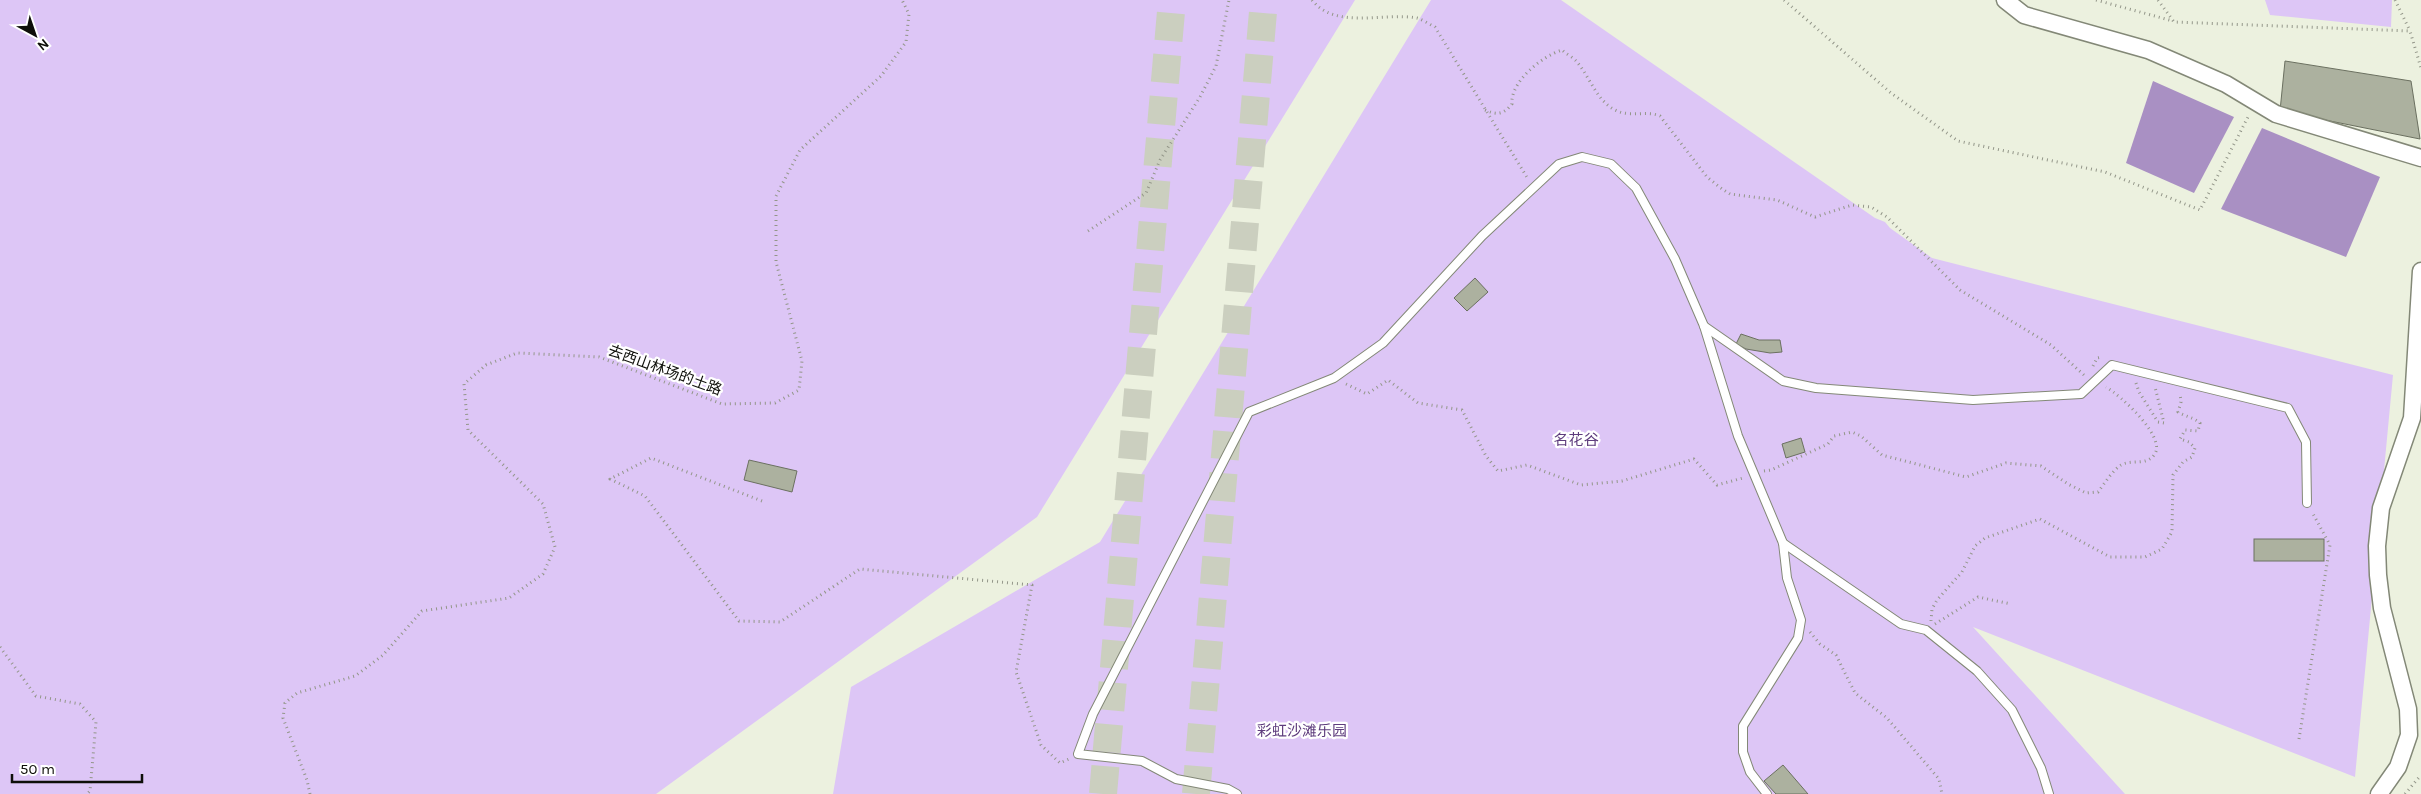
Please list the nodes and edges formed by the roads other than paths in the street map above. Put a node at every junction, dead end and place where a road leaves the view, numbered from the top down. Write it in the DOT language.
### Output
graph roads {
  1 [pos="2005,0"];
  2 [pos="2421,158"];
  3 [pos="2421,271"];
  4 [pos="1704,326"];
  5 [pos="2307,503"];
  6 [pos="1783,543"];
  7 [pos="1237,794"];
  8 [pos="1767,794"];
  9 [pos="2049,794"];
  10 [pos="2379,794"];
  1 -- 2 [label="street"];
  3 -- 10 [label="street"];
  4 -- 5 [label="lane"];
  4 -- 6 [label="lane"];
  4 -- 7 [label="lane"];
  6 -- 8 [label="lane"];
  6 -- 9 [label="lane"];
}
